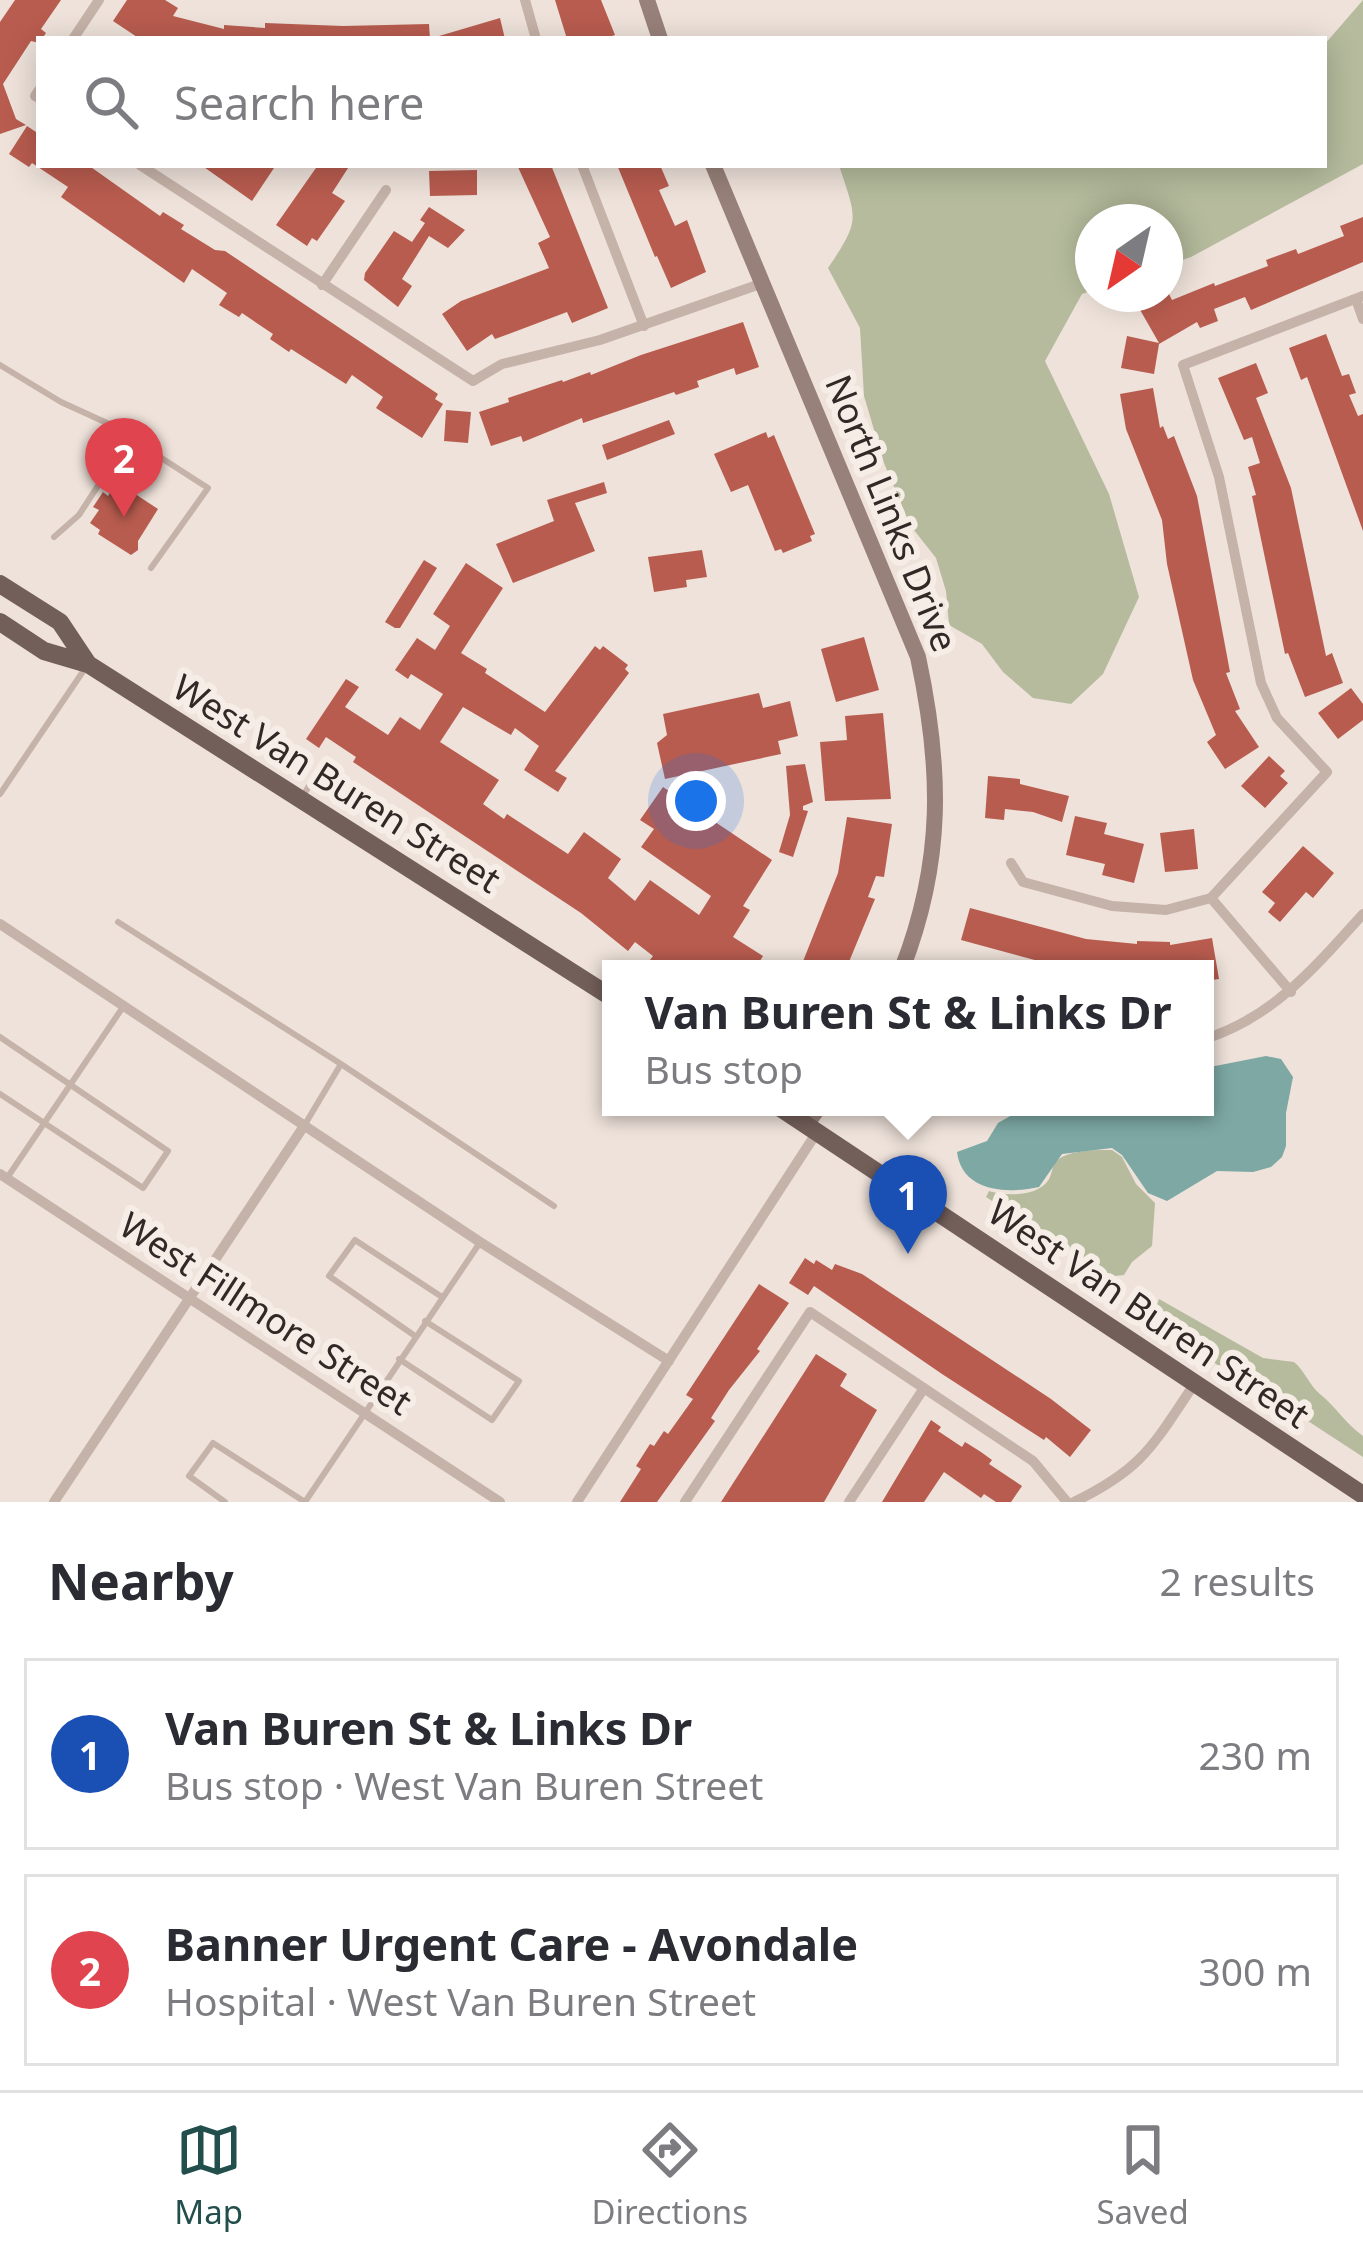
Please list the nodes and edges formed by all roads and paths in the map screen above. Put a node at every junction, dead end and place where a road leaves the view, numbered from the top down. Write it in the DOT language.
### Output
graph roads {
  1 [pos="99,0"];
  2 [pos="525,0"];
  3 [pos="647,0"];
  4 [pos="75,36"];
  5 [pos="535,36"];
  6 [pos="659,36"];
  7 [pos="145,168"];
  8 [pos="583,168"];
  9 [pos="714,168"];
  10 [pos="386,190"];
  11 [pos="763,283"];
  12 [pos="322,285"];
  13 [pos="1360,297"];
  14 [pos="1363,319"];
  15 [pos="644,326"];
  16 [pos="0,365"];
  17 [pos="112,464"];
  18 [pos="54,537"];
  19 [pos="151,568"];
  20 [pos="0,584"];
  21 [pos="0,622"];
  22 [pos="88,664"];
  23 [pos="326,760"];
  24 [pos="0,794"];
  25 [pos="300,800"];
  26 [pos="1011,863"];
  27 [pos="1211,898"];
  28 [pos="1363,914"];
  29 [pos="118,922"];
  30 [pos="0,924"];
  31 [pos="905,960"];
  32 [pos="602,992"];
  33 [pos="1291,992"];
  34 [pos="123,1006"];
  35 [pos="0,1036"];
  36 [pos="1214,1036"];
  37 [pos="341,1064"];
  38 [pos="70,1085"];
  39 [pos="0,1094"];
  40 [pos="793,1116"];
  41 [pos="816,1116"];
  42 [pos="44,1124"];
  43 [pos="304,1126"];
  44 [pos="812,1128"];
  45 [pos="3,1176"];
  46 [pos="554,1206"];
  47 [pos="480,1242"];
  48 [pos="442,1297"];
  49 [pos="189,1298"];
  50 [pos="425,1322"];
  51 [pos="416,1336"];
  52 [pos="399,1359"];
  53 [pos="669,1361"];
  54 [pos="1196,1383"];
  55 [pos="924,1388"];
  56 [pos="364,1414"];
  57 [pos="1363,1495"];
  58 [pos="55,1502"];
  59 [pos="225,1502"];
  60 [pos="500,1502"];
  61 [pos="577,1502"];
  62 [pos="685,1502"];
  63 [pos="849,1502"];
  64 [pos="1070,1502"];
  1 -- 4 [label="street"];
  2 -- 5 [label="street"];
  3 -- 6 [label="street"];
  7 -- 12 [label="street"];
  8 -- 15 [label="street"];
  9 -- 11 [label="street, North Links Drive"];
  10 -- 12 [label="street"];
  11 -- 15 [label="street"];
  11 -- 31 [label="street, North Links Drive"];
  12 -- 15 [label="street"];
  13 -- 14 [label="street"];
  13 -- 27 [label="street"];
  16 -- 19 [label="lane"];
  17 -- 18 [label="lane"];
  20 -- 22 [label="main road, West Van Buren Street"];
  21 -- 22 [label="main road, West Van Buren Street"];
  22 -- 24 [label="lane"];
  22 -- 25 [label="main road, West Van Buren Street"];
  23 -- 25 [label="lane"];
  25 -- 32 [label="main road, West Van Buren Street"];
  26 -- 27 [label="street"];
  27 -- 33 [label="street"];
  28 -- 33 [label="street"];
  29 -- 37 [label="lane"];
  30 -- 34 [label="street"];
  33 -- 36 [label="street"];
  34 -- 38 [label="lane"];
  34 -- 43 [label="street"];
  35 -- 38 [label="lane"];
  37 -- 43 [label="lane"];
  37 -- 46 [label="lane"];
  38 -- 42 [label="lane"];
  38 -- 42 [label="lane"];
  39 -- 42 [label="lane"];
  40 -- 44 [label="main road, West Van Buren Street"];
  41 -- 44 [label="street"];
  42 -- 45 [label="lane"];
  43 -- 47 [label="street"];
  43 -- 49 [label="street"];
  44 -- 53 [label="street"];
  44 -- 54 [label="main road, West Van Buren Street"];
  45 -- 49 [label="street, West Fillmore Street"];
  47 -- 48 [label="lane"];
  47 -- 53 [label="street"];
  48 -- 50 [label="lane"];
  48 -- 51 [label="lane"];
  49 -- 56 [label="street, West Fillmore Street"];
  49 -- 58 [label="street"];
  50 -- 51 [label="lane"];
  50 -- 52 [label="lane"];
  51 -- 52 [label="lane"];
  52 -- 56 [label="lane"];
  53 -- 61 [label="street"];
  54 -- 57 [label="main road, West Van Buren Street"];
  54 -- 64 [label="street"];
  55 -- 62 [label="street"];
  55 -- 63 [label="street"];
  55 -- 64 [label="street"];
  56 -- 59 [label="lane"];
  56 -- 60 [label="street, West Fillmore Street"];
}
